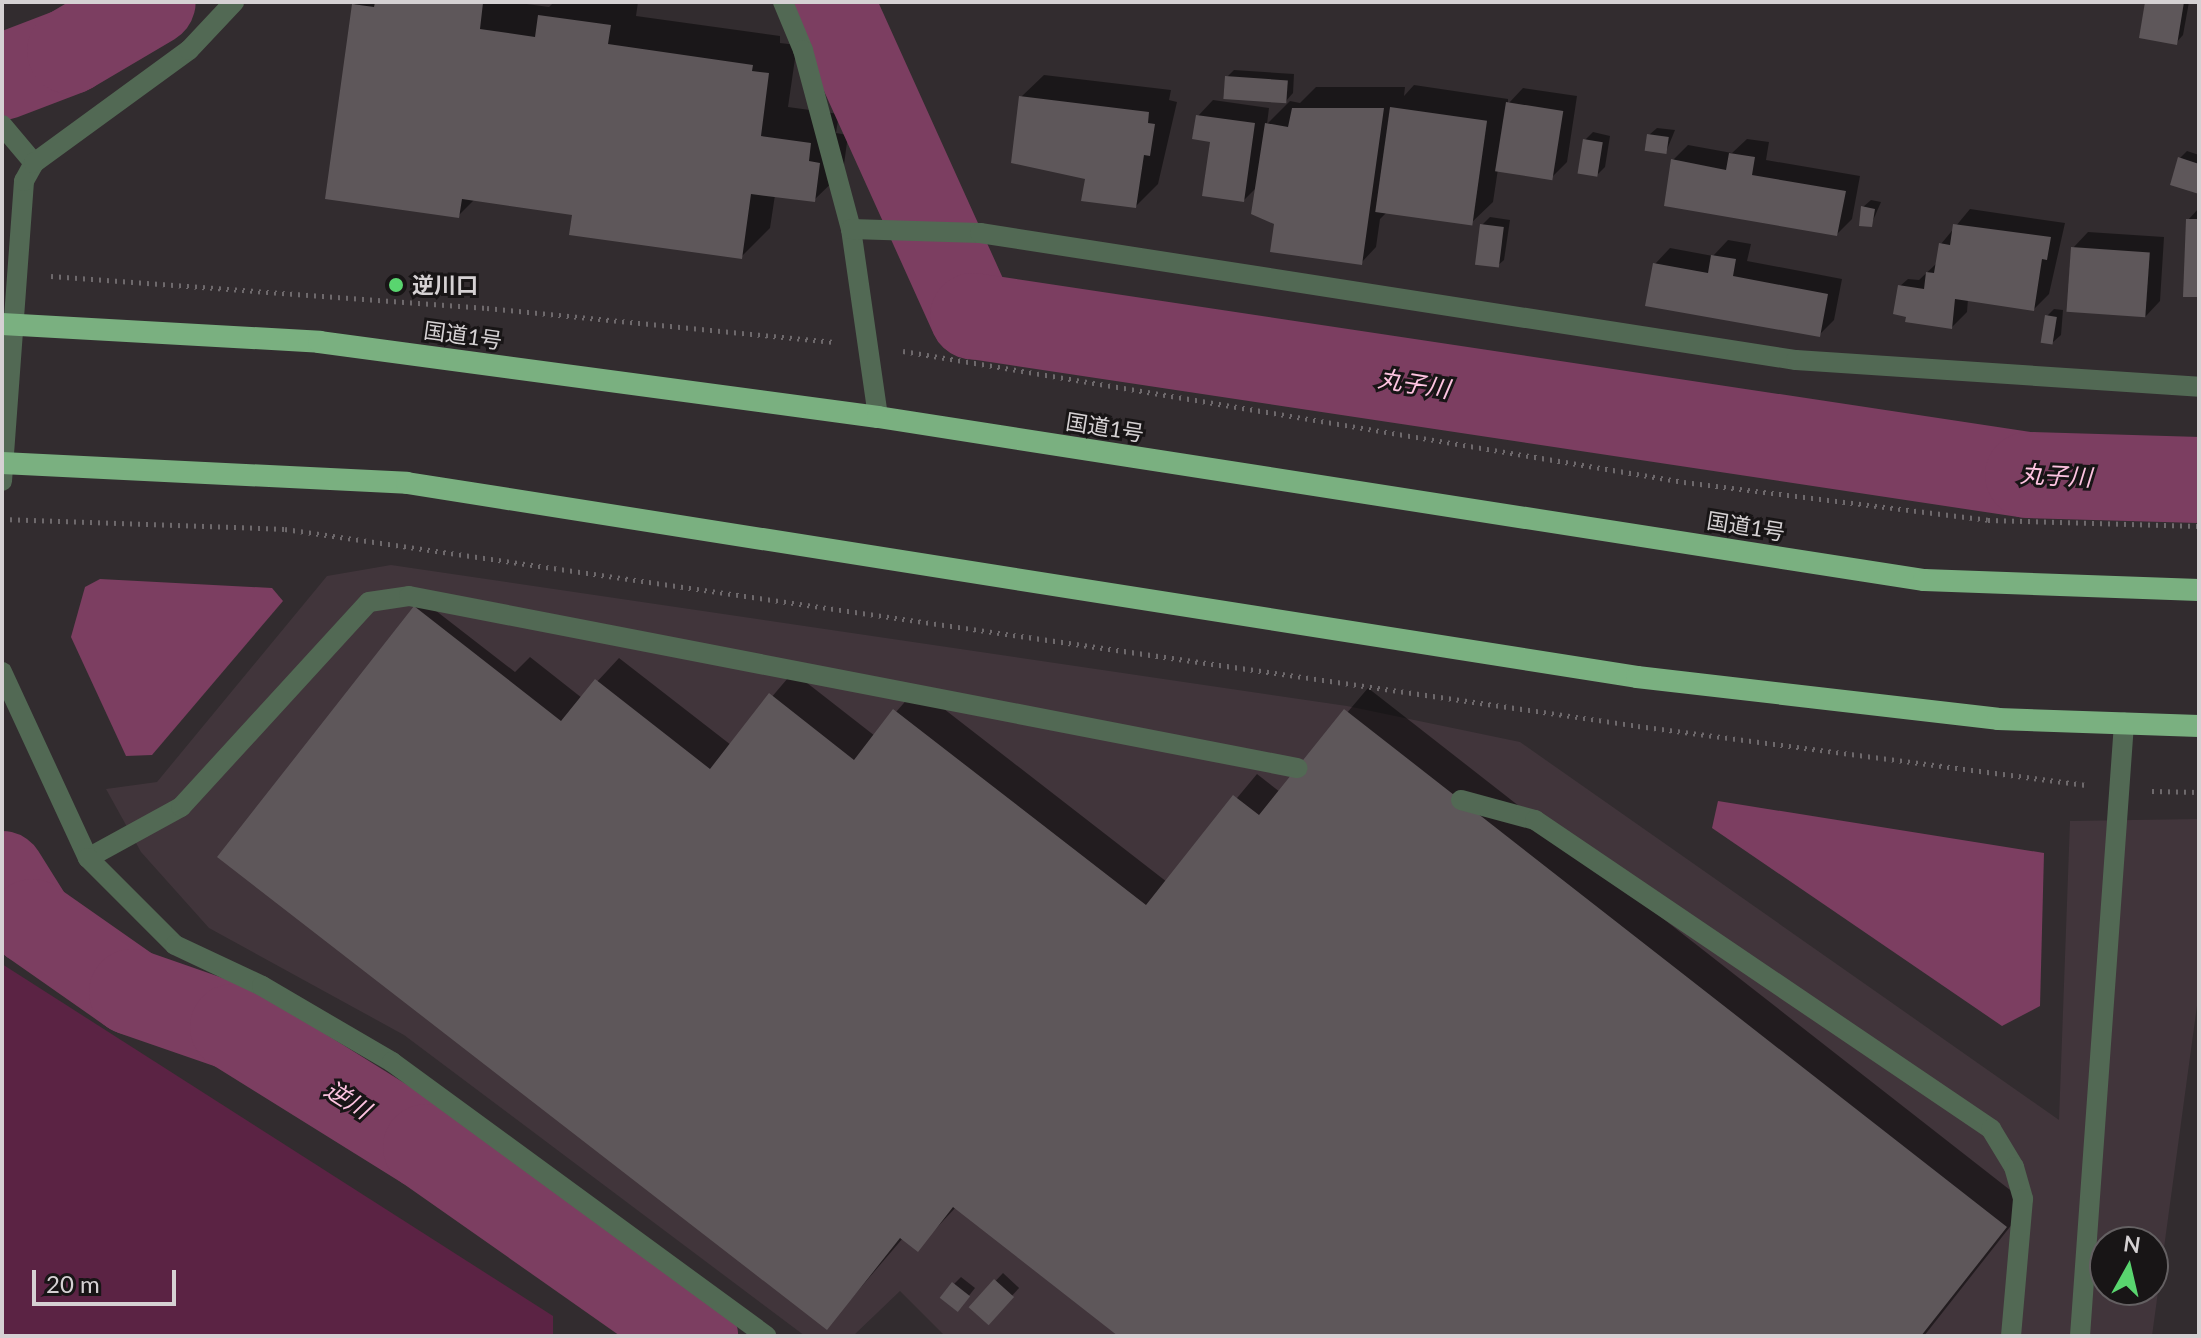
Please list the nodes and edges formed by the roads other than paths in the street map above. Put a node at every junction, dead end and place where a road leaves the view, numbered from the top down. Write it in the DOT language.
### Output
graph roads {
  1 [pos="234,2"];
  2 [pos="783,2"];
  3 [pos="2,126"];
  4 [pos="34,163"];
  5 [pos="861,229"];
  6 [pos="10,325"];
  7 [pos="2199,387"];
  8 [pos="878,417"];
  9 [pos="3,469"];
  10 [pos="2199,590"];
  11 [pos="2,672"];
  12 [pos="2124,723"];
  13 [pos="2199,726"];
  14 [pos="1297,768"];
  15 [pos="1461,800"];
  16 [pos="88,858"];
  17 [pos="2007,1333"];
  18 [pos="767,1336"];
  19 [pos="2080,1336"];
  1 -- 4 [label="street"];
  2 -- 5 [label="street"];
  3 -- 4 [label="street"];
  4 -- 6 [label="street"];
  5 -- 7 [label="street"];
  5 -- 8 [label="street"];
  6 -- 8 [label="highway, 国道1号"];
  6 -- 9 [label="street"];
  8 -- 10 [label="highway, 国道1号"];
  9 -- 12 [label="highway"];
  11 -- 16 [label="street"];
  12 -- 13 [label="highway"];
  12 -- 19 [label="street"];
  14 -- 16 [label="street"];
  15 -- 17 [label="street"];
  16 -- 18 [label="street"];
}
